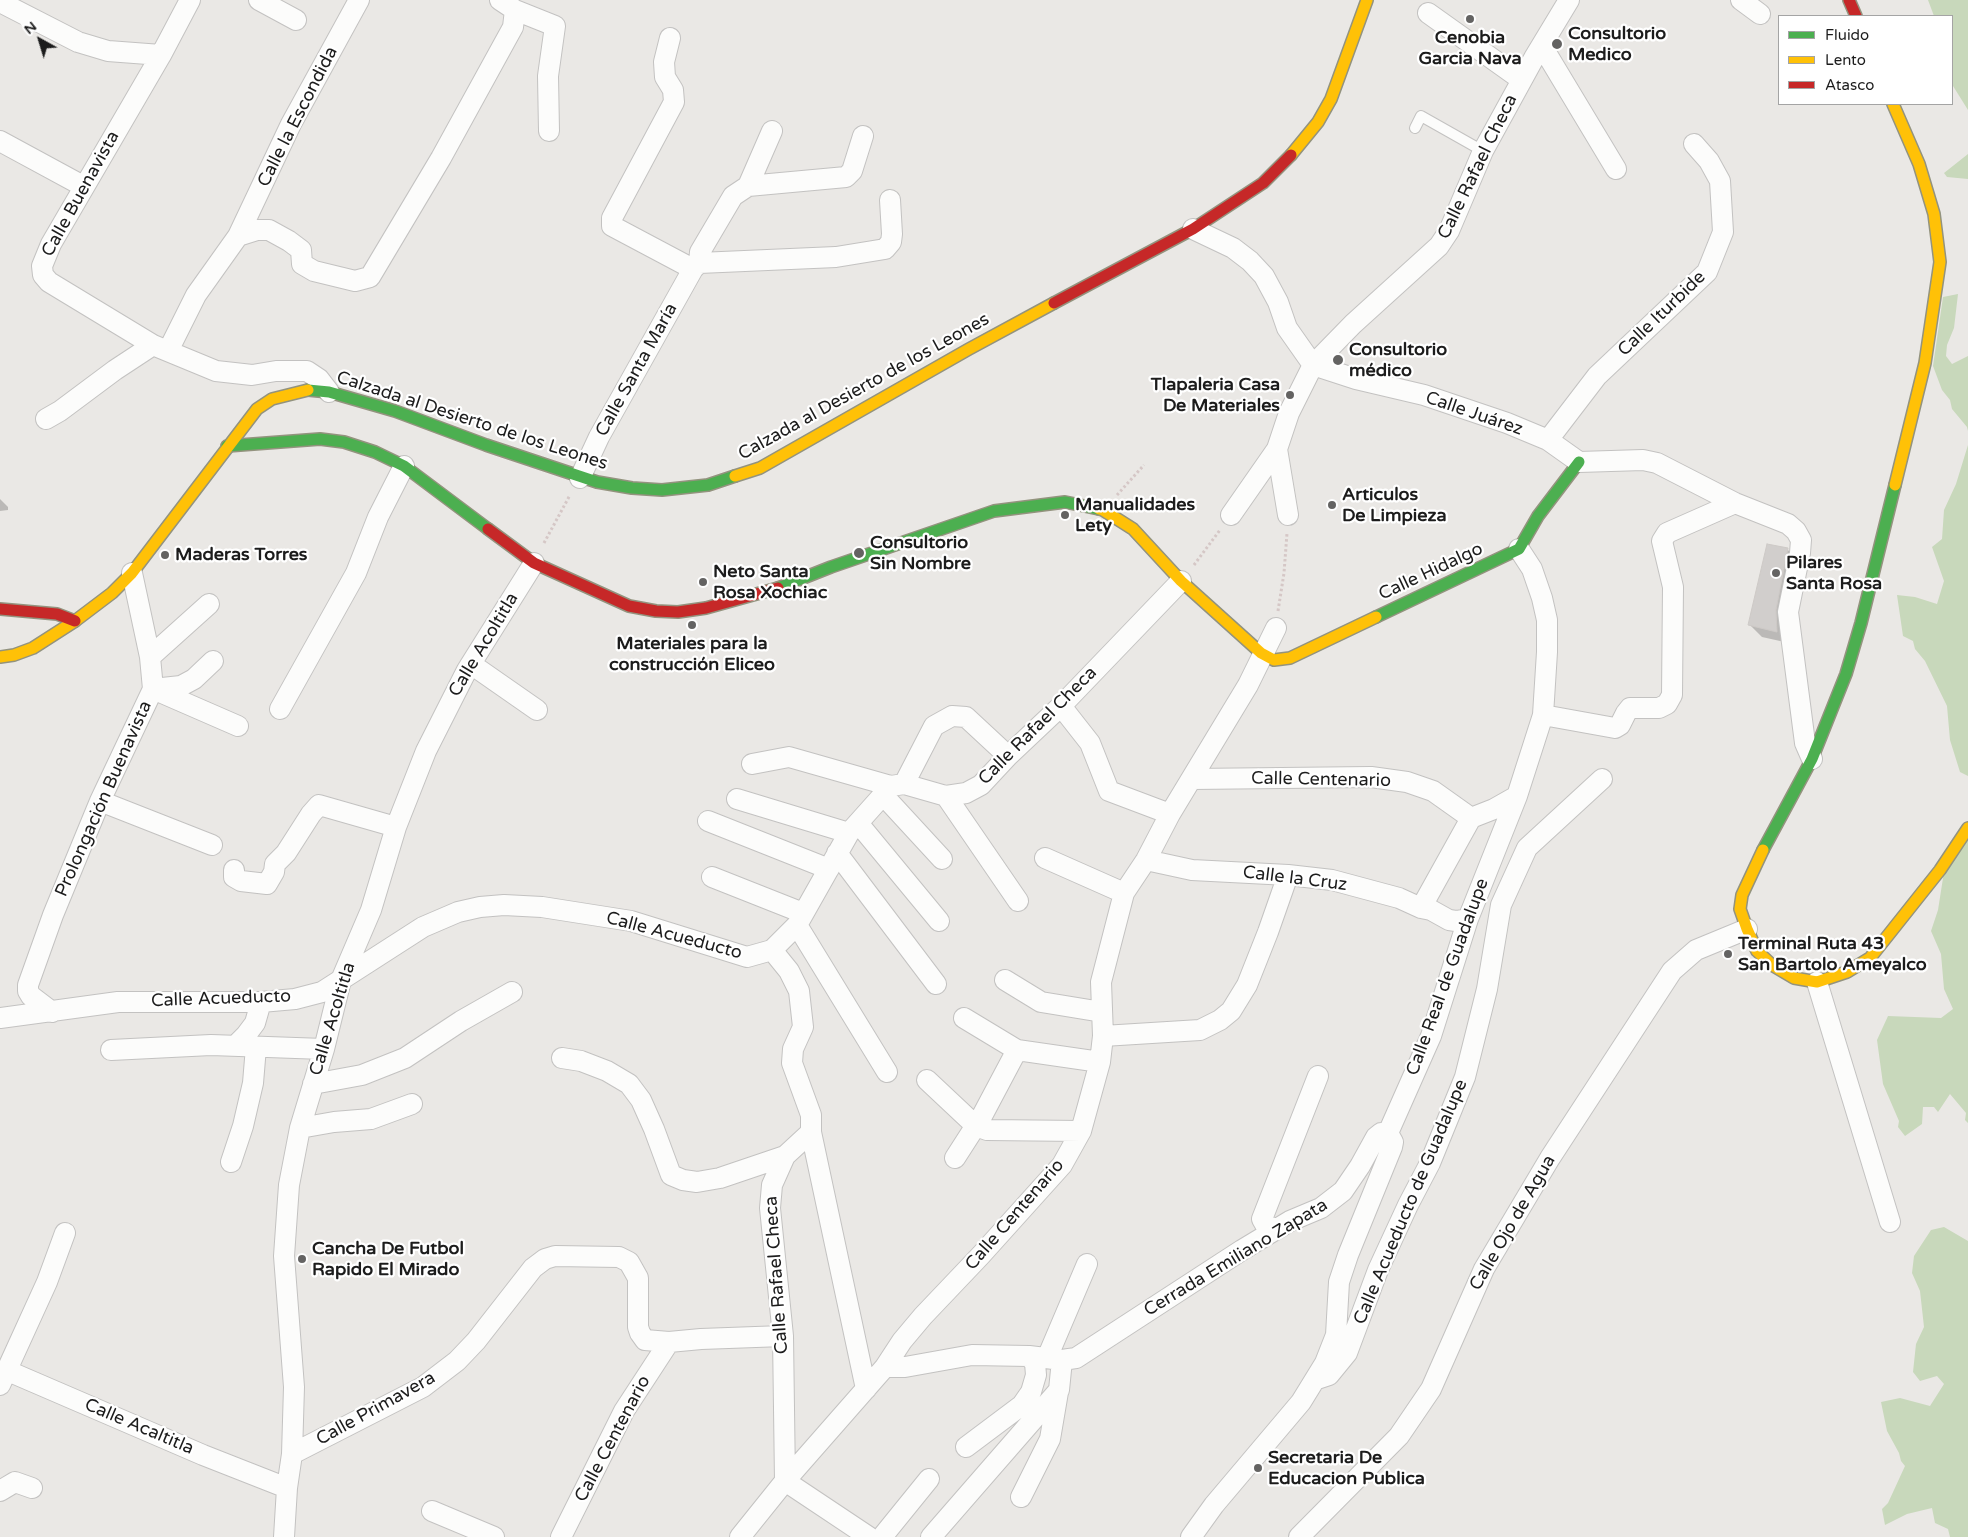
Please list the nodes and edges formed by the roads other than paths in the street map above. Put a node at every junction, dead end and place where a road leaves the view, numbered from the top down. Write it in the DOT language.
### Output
graph roads {
  1 [pos="190,0"];
  2 [pos="258,0"];
  3 [pos="359,0"];
  4 [pos="1569,0"];
  5 [pos="1741,0"];
  6 [pos="1849,0"];
  7 [pos="1365,1"];
  8 [pos="0,2"];
  9 [pos="508,5"];
  10 [pos="1428,13"];
  11 [pos="1760,14"];
  12 [pos="1856,15"];
  13 [pos="296,20"];
  14 [pos="670,38"];
  15 [pos="1542,46"];
  16 [pos="161,55"];
  17 [pos="1522,80"];
  18 [pos="1893,105"];
  19 [pos="1415,128"];
  20 [pos="549,131"];
  21 [pos="772,131"];
  22 [pos="863,136"];
  23 [pos="0,141"];
  24 [pos="1694,144"];
  25 [pos="1482,151"];
  26 [pos="1616,169"];
  27 [pos="83,186"];
  28 [pos="748,186"];
  29 [pos="890,200"];
  30 [pos="1193,229"];
  31 [pos="238,236"];
  32 [pos="696,266"];
  33 [pos="161,348"];
  34 [pos="1313,365"];
  35 [pos="329,392"];
  36 [pos="46,419"];
  37 [pos="1548,440"];
  38 [pos="227,446"];
  39 [pos="1277,449"];
  40 [pos="1579,462"];
  41 [pos="404,466"];
  42 [pos="580,478"];
  43 [pos="1735,503"];
  44 [pos="1231,515"];
  45 [pos="1288,515"];
  46 [pos="1519,549"];
  47 [pos="534,563"];
  48 [pos="132,573"];
  49 [pos="1181,581"];
  50 [pos="209,604"];
  51 [pos="0,608"];
  52 [pos="75,621"];
  53 [pos="1276,628"];
  54 [pos="1261,654"];
  55 [pos="0,657"];
  56 [pos="150,658"];
  57 [pos="213,661"];
  58 [pos="471,664"];
  59 [pos="153,689"];
  60 [pos="1061,706"];
  61 [pos="280,709"];
  62 [pos="537,710"];
  63 [pos="1543,715"];
  64 [pos="238,726"];
  65 [pos="1008,756"];
  66 [pos="1812,759"];
  67 [pos="752,764"];
  68 [pos="1192,779"];
  69 [pos="1602,779"];
  70 [pos="893,788"];
  71 [pos="946,796"];
  72 [pos="1517,796"];
  73 [pos="737,799"];
  74 [pos="100,801"];
  75 [pos="1170,814"];
  76 [pos="1471,818"];
  77 [pos="708,821"];
  78 [pos="396,827"];
  79 [pos="854,828"];
  80 [pos="1968,828"];
  81 [pos="212,846"];
  82 [pos="1046,858"];
  83 [pos="942,859"];
  84 [pos="1146,860"];
  85 [pos="833,861"];
  86 [pos="234,870"];
  87 [pos="1288,875"];
  88 [pos="712,878"];
  89 [pos="1124,893"];
  90 [pos="1018,901"];
  91 [pos="1421,908"];
  92 [pos="800,919"];
  93 [pos="1468,919"];
  94 [pos="939,921"];
  95 [pos="1746,929"];
  96 [pos="772,950"];
  97 [pos="341,980"];
  98 [pos="1005,980"];
  99 [pos="1817,982"];
  100 [pos="936,984"];
  101 [pos="512,992"];
  102 [pos="261,1002"];
  103 [pos="52,1012"];
  104 [pos="1102,1012"];
  105 [pos="0,1018"];
  106 [pos="964,1018"];
  107 [pos="1103,1036"];
  108 [pos="235,1046"];
  109 [pos="256,1047"];
  110 [pos="324,1049"];
  111 [pos="111,1050"];
  112 [pos="1017,1050"];
  113 [pos="562,1058"];
  114 [pos="1100,1062"];
  115 [pos="887,1072"];
  116 [pos="1318,1076"];
  117 [pos="927,1080"];
  118 [pos="313,1084"];
  119 [pos="412,1104"];
  120 [pos="976,1126"];
  121 [pos="300,1128"];
  122 [pos="1081,1131"];
  123 [pos="811,1132"];
  124 [pos="1388,1132"];
  125 [pos="785,1156"];
  126 [pos="955,1158"];
  127 [pos="231,1162"];
  128 [pos="1890,1222"];
  129 [pos="1277,1229"];
  130 [pos="65,1233"];
  131 [pos="1087,1264"];
  132 [pos="783,1336"];
  133 [pos="669,1342"];
  134 [pos="1046,1358"];
  135 [pos="885,1367"];
  136 [pos="4,1378"];
  137 [pos="1316,1379"];
  138 [pos="866,1389"];
  139 [pos="1059,1390"];
  140 [pos="966,1447"];
  141 [pos="292,1454"];
  142 [pos="929,1479"];
  143 [pos="785,1481"];
  144 [pos="32,1488"];
  145 [pos="287,1488"];
  146 [pos="0,1492"];
  147 [pos="1021,1497"];
  148 [pos="432,1511"];
  149 [pos="284,1537"];
  150 [pos="494,1537"];
  151 [pos="561,1537"];
  152 [pos="740,1537"];
  153 [pos="869,1537"];
  154 [pos="882,1537"];
  155 [pos="931,1537"];
  156 [pos="1191,1537"];
  157 [pos="1299,1537"];
  1 -- 16 [label="street, Calle Buenavista"];
  2 -- 13 [label="street"];
  3 -- 31 [label="street, Calle la Escondida"];
  4 -- 15 [label="street, Calle Rafael Checa"];
  5 -- 11 [label="street"];
  6 -- 12 [label="street"];
  7 -- 30 [label="street, Calzada al Desierto de los Leones"];
  8 -- 16 [label="street"];
  9 -- 20 [label="street"];
  9 -- 31 [label="street"];
  10 -- 17 [label="street"];
  14 -- 32 [label="street"];
  15 -- 17 [label="street, Calle Rafael Checa"];
  15 -- 26 [label="street"];
  16 -- 27 [label="street, Calle Buenavista"];
  17 -- 25 [label="street, Calle Rafael Checa"];
  18 -- 66 [label="street"];
  19 -- 25 [label="lane"];
  21 -- 28 [label="street"];
  22 -- 28 [label="street"];
  23 -- 27 [label="street"];
  24 -- 37 [label="street, Calle Iturbide"];
  25 -- 34 [label="street, Calle Rafael Checa"];
  27 -- 33 [label="street, Calle Buenavista"];
  28 -- 32 [label="street, Calle Santa María"];
  29 -- 32 [label="street"];
  30 -- 34 [label="street"];
  30 -- 42 [label="street, Calzada al Desierto de los Leones"];
  31 -- 33 [label="street, Calle la Escondida"];
  32 -- 42 [label="street, Calle Santa María"];
  33 -- 35 [label="street"];
  33 -- 36 [label="street"];
  34 -- 37 [label="street, Calle Juárez"];
  34 -- 39 [label="street, Calle Rafael Checa"];
  35 -- 38 [label="street, Calzada al Desierto de los Leones"];
  35 -- 42 [label="street, Calzada al Desierto de los Leones"];
  37 -- 40 [label="street, Calle Juárez"];
  38 -- 41 [label="street"];
  38 -- 48 [label="street, Calzada al Desierto de los Leones"];
  39 -- 44 [label="street, Calle Rafael Checa"];
  39 -- 45 [label="street"];
  40 -- 43 [label="street"];
  40 -- 46 [label="street"];
  41 -- 47 [label="street"];
  41 -- 61 [label="street"];
  43 -- 63 [label="street"];
  43 -- 66 [label="street"];
  46 -- 54 [label="street, Calle Hidalgo"];
  46 -- 63 [label="street, Calle Real de Guadalupe"];
  47 -- 49 [label="street"];
  47 -- 58 [label="street, Calle Acoltitla"];
  48 -- 52 [label="street, Calzada al Desierto de los Leones"];
  48 -- 56 [label="street, Prolongación Buenavista"];
  49 -- 54 [label="street"];
  49 -- 60 [label="street, Calle Rafael Checa"];
  50 -- 56 [label="street"];
  51 -- 52 [label="street"];
  52 -- 55 [label="street, Calzada al Desierto de los Leones"];
  53 -- 54 [label="street, Calle Centenario"];
  54 -- 68 [label="street, Calle Centenario"];
  56 -- 59 [label="street, Prolongación Buenavista"];
  57 -- 59 [label="street"];
  58 -- 62 [label="street"];
  58 -- 78 [label="street, Calle Acoltitla"];
  59 -- 64 [label="street"];
  59 -- 74 [label="street, Prolongación Buenavista"];
  60 -- 65 [label="street, Calle Rafael Checa"];
  60 -- 75 [label="street"];
  63 -- 72 [label="street, Calle Real de Guadalupe"];
  65 -- 70 [label="street"];
  65 -- 71 [label="street, Calle Rafael Checa"];
  66 -- 95 [label="street"];
  67 -- 70 [label="street, Calle Rafael Checa"];
  68 -- 75 [label="street, Calle Centenario"];
  68 -- 76 [label="street, Calle Centenario"];
  69 -- 137 [label="street, Calle Acueducto de Guadalupe"];
  70 -- 71 [label="street, Calle Rafael Checa"];
  70 -- 79 [label="street"];
  70 -- 83 [label="street"];
  71 -- 90 [label="street"];
  72 -- 76 [label="street"];
  72 -- 93 [label="street, Calle Real de Guadalupe"];
  73 -- 79 [label="street"];
  74 -- 81 [label="street"];
  74 -- 103 [label="street, Prolongación Buenavista"];
  75 -- 84 [label="street, Calle Centenario"];
  76 -- 91 [label="street"];
  77 -- 85 [label="street"];
  78 -- 86 [label="street"];
  78 -- 97 [label="street, Calle Acoltitla"];
  79 -- 85 [label="street"];
  79 -- 94 [label="street"];
  80 -- 99 [label="street"];
  82 -- 89 [label="street"];
  84 -- 87 [label="street, Calle la Cruz"];
  84 -- 89 [label="street, Calle Centenario"];
  85 -- 92 [label="street"];
  85 -- 100 [label="street"];
  87 -- 91 [label="street, Calle la Cruz"];
  87 -- 107 [label="street"];
  88 -- 92 [label="street"];
  89 -- 104 [label="street, Calle Centenario"];
  91 -- 93 [label="street, Calle la Cruz"];
  92 -- 96 [label="street"];
  92 -- 115 [label="street"];
  93 -- 124 [label="street, Calle Real de Guadalupe"];
  95 -- 99 [label="street"];
  95 -- 157 [label="street, Calle Ojo de Agua"];
  96 -- 97 [label="street, Calle Acueducto"];
  96 -- 123 [label="street"];
  97 -- 102 [label="street, Calle Acueducto"];
  97 -- 110 [label="street, Calle Acoltitla"];
  98 -- 104 [label="street"];
  99 -- 128 [label="street"];
  101 -- 118 [label="street"];
  102 -- 103 [label="street, Calle Acueducto"];
  102 -- 108 [label="street"];
  103 -- 105 [label="street, Calle Acueducto"];
  104 -- 107 [label="street, Calle Centenario"];
  106 -- 112 [label="street"];
  107 -- 114 [label="street, Calle Centenario"];
  108 -- 109 [label="street"];
  108 -- 111 [label="street"];
  109 -- 110 [label="street"];
  109 -- 127 [label="street"];
  110 -- 118 [label="street, Calle Acoltitla"];
  112 -- 114 [label="street"];
  112 -- 120 [label="street"];
  113 -- 125 [label="street"];
  114 -- 122 [label="street, Calle Centenario"];
  116 -- 129 [label="street"];
  117 -- 120 [label="street"];
  118 -- 121 [label="street, Calle Acoltitla"];
  119 -- 121 [label="street"];
  120 -- 122 [label="street"];
  120 -- 126 [label="street"];
  121 -- 141 [label="street, Calle Acoltitla"];
  122 -- 135 [label="street, Calle Centenario"];
  123 -- 125 [label="street, Calle Rafael Checa"];
  123 -- 138 [label="street"];
  124 -- 129 [label="street, Cerrada Emiliano Zapata"];
  124 -- 137 [label="street, Calle Real de Guadalupe"];
  125 -- 132 [label="street, Calle Rafael Checa"];
  129 -- 134 [label="street, Cerrada Emiliano Zapata"];
  130 -- 136 [label="street"];
  131 -- 134 [label="street"];
  132 -- 133 [label="street"];
  132 -- 143 [label="street, Calle Rafael Checa"];
  133 -- 141 [label="street, Calle Primavera"];
  133 -- 151 [label="street, Calle Centenario"];
  134 -- 135 [label="street, Cerrada Emiliano Zapata"];
  134 -- 139 [label="street"];
  134 -- 140 [label="street"];
  135 -- 138 [label="street, Calle Centenario"];
  136 -- 145 [label="street, Calle Acaltitla"];
  137 -- 156 [label="street, Calle Real de Guadalupe"];
  138 -- 143 [label="street, Calle Centenario"];
  139 -- 147 [label="street"];
  139 -- 155 [label="street"];
  141 -- 145 [label="street, Calle Acoltitla"];
  142 -- 154 [label="street"];
  143 -- 152 [label="street, Calle Centenario"];
  143 -- 153 [label="street"];
  144 -- 146 [label="street"];
  145 -- 149 [label="street, Calle Acoltitla"];
  148 -- 150 [label="street"];
}
